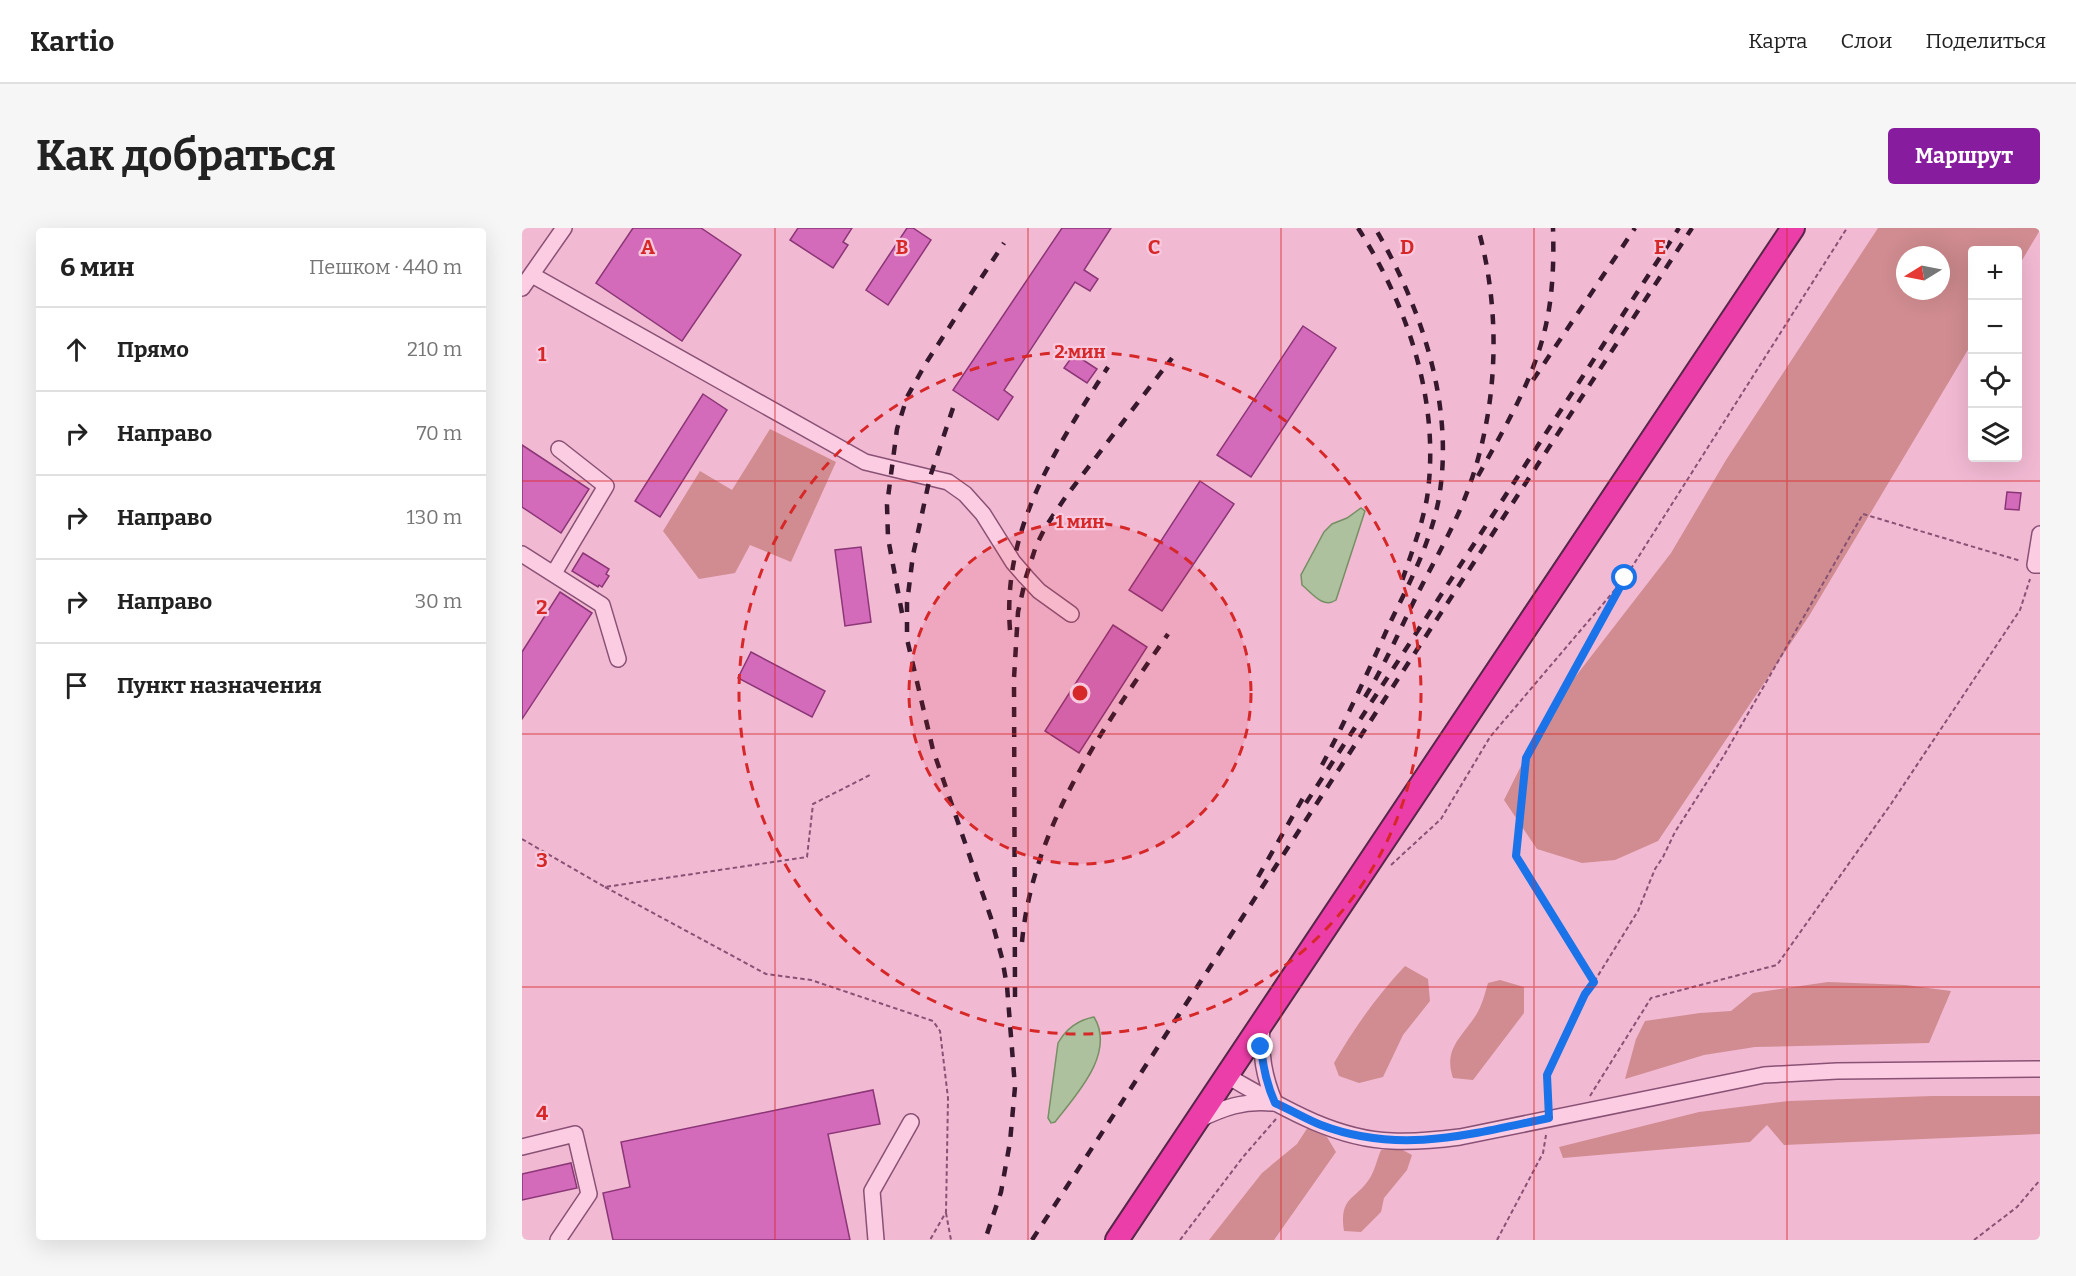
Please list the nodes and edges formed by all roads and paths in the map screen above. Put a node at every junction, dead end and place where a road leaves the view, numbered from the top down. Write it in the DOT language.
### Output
graph roads {
  1 [pos="564,228"];
  2 [pos="1793,228"];
  3 [pos="1847,228"];
  4 [pos="532,275"];
  5 [pos="522,288"];
  6 [pos="559,449"];
  7 [pos="2040,534"];
  8 [pos="522,554"];
  9 [pos="2037,565"];
  10 [pos="554,573"];
  11 [pos="1625,578"];
  12 [pos="1071,614"];
  13 [pos="618,659"];
  14 [pos="870,775"];
  15 [pos="522,839"];
  16 [pos="1388,867"];
  17 [pos="605,887"];
  18 [pos="1594,982"];
  19 [pos="1263,1023"];
  20 [pos="2040,1069"];
  21 [pos="1227,1076"];
  22 [pos="1281,1106"];
  23 [pos="1579,1112"];
  24 [pos="1549,1118"];
  25 [pos="1198,1120"];
  26 [pos="911,1122"];
  27 [pos="522,1147"];
  28 [pos="2040,1180"];
  29 [pos="946,1212"];
  30 [pos="558,1240"];
  31 [pos="876,1240"];
  32 [pos="930,1240"];
  33 [pos="951,1240"];
  34 [pos="1117,1240"];
  35 [pos="1180,1240"];
  36 [pos="1497,1240"];
  37 [pos="1974,1240"];
  1 -- 4 [label="street"];
  2 -- 19 [label="highway"];
  3 -- 11 [label="path"];
  4 -- 5 [label="street"];
  4 -- 12 [label="street"];
  6 -- 10 [label="street"];
  7 -- 9 [label="street"];
  8 -- 10 [label="street"];
  9 -- 18 [label="path"];
  9 -- 23 [label="path"];
  10 -- 13 [label="street"];
  11 -- 16 [label="path"];
  11 -- 18 [label="path"];
  14 -- 17 [label="path"];
  15 -- 17 [label="path"];
  17 -- 29 [label="path"];
  18 -- 24 [label="path"];
  19 -- 21 [label="highway"];
  19 -- 22 [label="street"];
  20 -- 23 [label="street"];
  21 -- 22 [label="street"];
  21 -- 25 [label="highway"];
  22 -- 24 [label="street"];
  22 -- 25 [label="street"];
  22 -- 35 [label="path"];
  23 -- 24 [label="street"];
  24 -- 36 [label="path"];
  25 -- 34 [label="highway"];
  26 -- 31 [label="street"];
  27 -- 30 [label="street"];
  28 -- 37 [label="path"];
  29 -- 32 [label="path"];
  29 -- 33 [label="path"];
}
